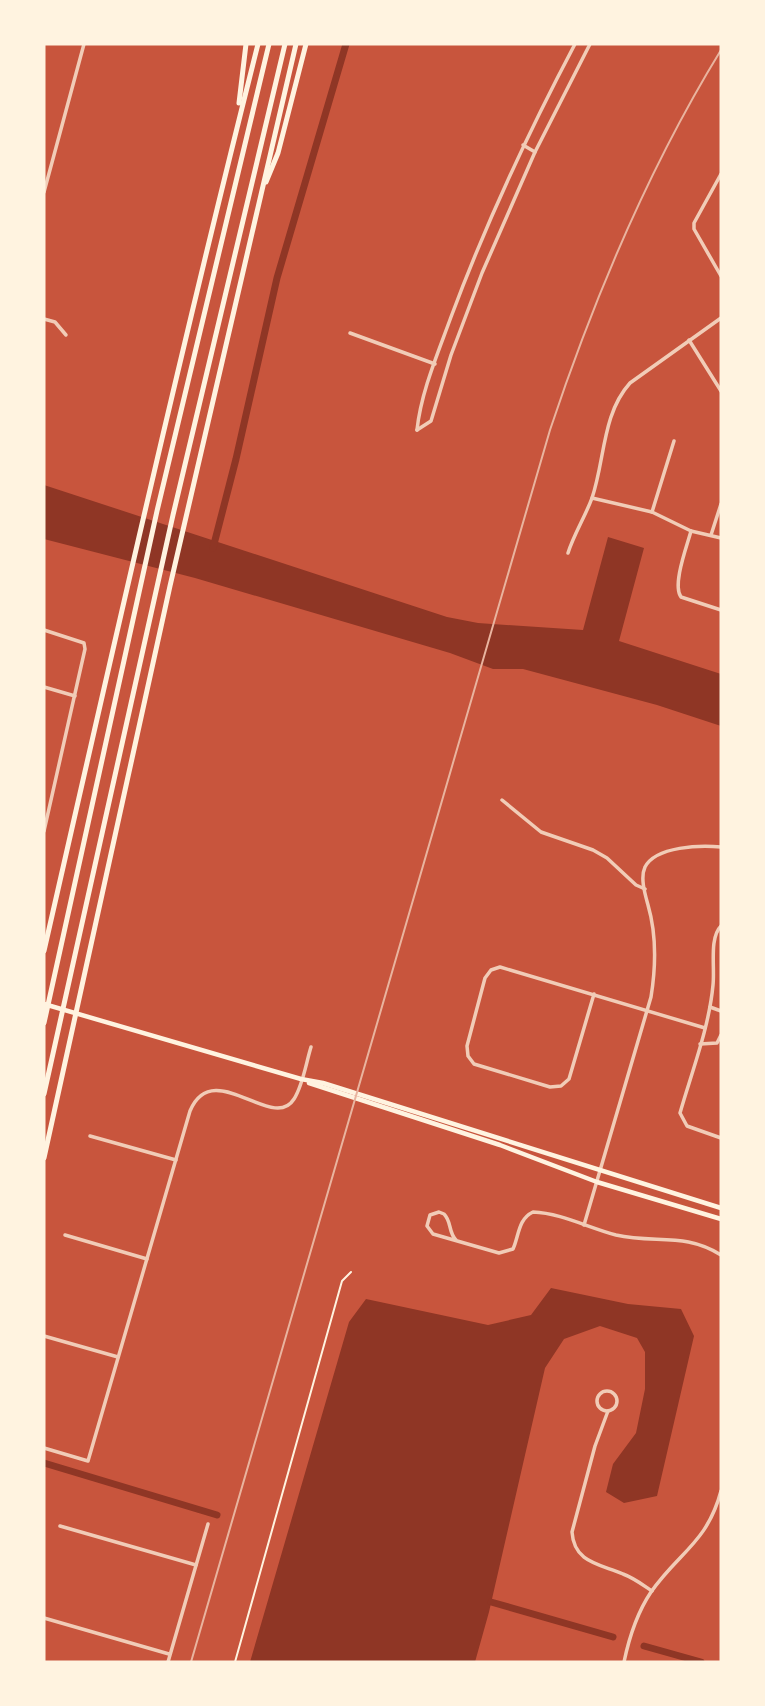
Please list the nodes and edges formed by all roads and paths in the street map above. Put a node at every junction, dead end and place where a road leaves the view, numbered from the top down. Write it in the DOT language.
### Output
graph roads {
  1 [pos="84,44"];
  2 [pos="247,44"];
  3 [pos="258,44"];
  4 [pos="269,44"];
  5 [pos="285,44"];
  6 [pos="296,44"];
  7 [pos="306,44"];
  8 [pos="576,44"];
  9 [pos="590,44"];
  10 [pos="237,122"];
  11 [pos="523,145"];
  12 [pos="534,152"];
  13 [pos="721,174"];
  14 [pos="44,192"];
  15 [pos="260,198"];
  16 [pos="721,276"];
  17 [pos="721,318"];
  18 [pos="44,319"];
  19 [pos="350,333"];
  20 [pos="66,335"];
  21 [pos="689,340"];
  22 [pos="435,364"];
  23 [pos="721,391"];
  24 [pos="674,441"];
  25 [pos="592,498"];
  26 [pos="721,504"];
  27 [pos="652,512"];
  28 [pos="691,531"];
  29 [pos="711,536"];
  30 [pos="721,538"];
  31 [pos="568,553"];
  32 [pos="721,610"];
  33 [pos="44,629"];
  34 [pos="44,687"];
  35 [pos="75,696"];
  36 [pos="44,794"];
  37 [pos="52,796"];
  38 [pos="502,800"];
  39 [pos="44,831"];
  40 [pos="721,847"];
  41 [pos="645,889"];
  42 [pos="721,926"];
  43 [pos="44,951"];
  44 [pos="594,994"];
  45 [pos="44,1004"];
  46 [pos="710,1007"];
  47 [pos="648,1011"];
  48 [pos="721,1011"];
  49 [pos="44,1023"];
  50 [pos="705,1028"];
  51 [pos="721,1035"];
  52 [pos="700,1044"];
  53 [pos="311,1047"];
  54 [pos="302,1079"];
  55 [pos="44,1094"];
  56 [pos="90,1136"];
  57 [pos="721,1138"];
  58 [pos="44,1158"];
  59 [pos="176,1160"];
  60 [pos="600,1171"];
  61 [pos="597,1182"];
  62 [pos="721,1208"];
  63 [pos="721,1219"];
  64 [pos="584,1225"];
  65 [pos="65,1235"];
  66 [pos="456,1240"];
  67 [pos="721,1255"];
  68 [pos="146,1259"];
  69 [pos="351,1272"];
  70 [pos="44,1336"];
  71 [pos="117,1357"];
  72 [pos="608,1411"];
  73 [pos="44,1448"];
  74 [pos="721,1491"];
  75 [pos="208,1524"];
  76 [pos="60,1526"];
  77 [pos="196,1565"];
  78 [pos="652,1591"];
  79 [pos="44,1618"];
  80 [pos="170,1655"];
  81 [pos="168,1662"];
  82 [pos="235,1662"];
  83 [pos="624,1662"];
  1 -- 14 [label="street"];
  2 -- 10 [label="highway"];
  3 -- 10 [label="highway"];
  4 -- 49 [label="highway"];
  5 -- 55 [label="highway"];
  6 -- 15 [label="highway"];
  7 -- 15 [label="highway"];
  8 -- 11 [label="street"];
  9 -- 12 [label="street"];
  10 -- 43 [label="highway"];
  11 -- 12 [label="street"];
  11 -- 22 [label="street"];
  12 -- 22 [label="street"];
  13 -- 16 [label="street"];
  15 -- 58 [label="highway"];
  17 -- 21 [label="street"];
  18 -- 20 [label="street"];
  19 -- 22 [label="street"];
  21 -- 23 [label="street"];
  21 -- 25 [label="street"];
  24 -- 27 [label="street"];
  25 -- 27 [label="street"];
  25 -- 31 [label="street"];
  26 -- 29 [label="street"];
  27 -- 28 [label="street"];
  28 -- 29 [label="street"];
  28 -- 32 [label="street"];
  29 -- 30 [label="street"];
  33 -- 35 [label="street"];
  34 -- 35 [label="street"];
  35 -- 37 [label="street"];
  36 -- 37 [label="street"];
  37 -- 39 [label="street"];
  38 -- 41 [label="street"];
  40 -- 41 [label="street"];
  41 -- 47 [label="street"];
  42 -- 46 [label="street"];
  44 -- 44 [label="street"];
  44 -- 47 [label="street"];
  45 -- 54 [label="main road"];
  46 -- 48 [label="street"];
  46 -- 50 [label="street"];
  47 -- 50 [label="street"];
  47 -- 60 [label="street"];
  50 -- 52 [label="street"];
  51 -- 52 [label="street"];
  52 -- 57 [label="street"];
  53 -- 54 [label="street"];
  54 -- 59 [label="street"];
  54 -- 60 [label="main road"];
  54 -- 61 [label="main road"];
  56 -- 59 [label="street"];
  59 -- 68 [label="street"];
  60 -- 61 [label="street"];
  60 -- 62 [label="main road"];
  61 -- 63 [label="main road"];
  61 -- 64 [label="street"];
  64 -- 66 [label="street"];
  64 -- 67 [label="street"];
  65 -- 68 [label="street"];
  66 -- 66 [label="street"];
  68 -- 71 [label="street"];
  69 -- 82 [label="path"];
  70 -- 71 [label="street"];
  71 -- 73 [label="street"];
  72 -- 72 [label="street"];
  72 -- 78 [label="street"];
  74 -- 78 [label="street"];
  75 -- 77 [label="street"];
  76 -- 77 [label="street"];
  77 -- 80 [label="street"];
  78 -- 83 [label="street"];
  79 -- 80 [label="street"];
  80 -- 81 [label="street"];
}
